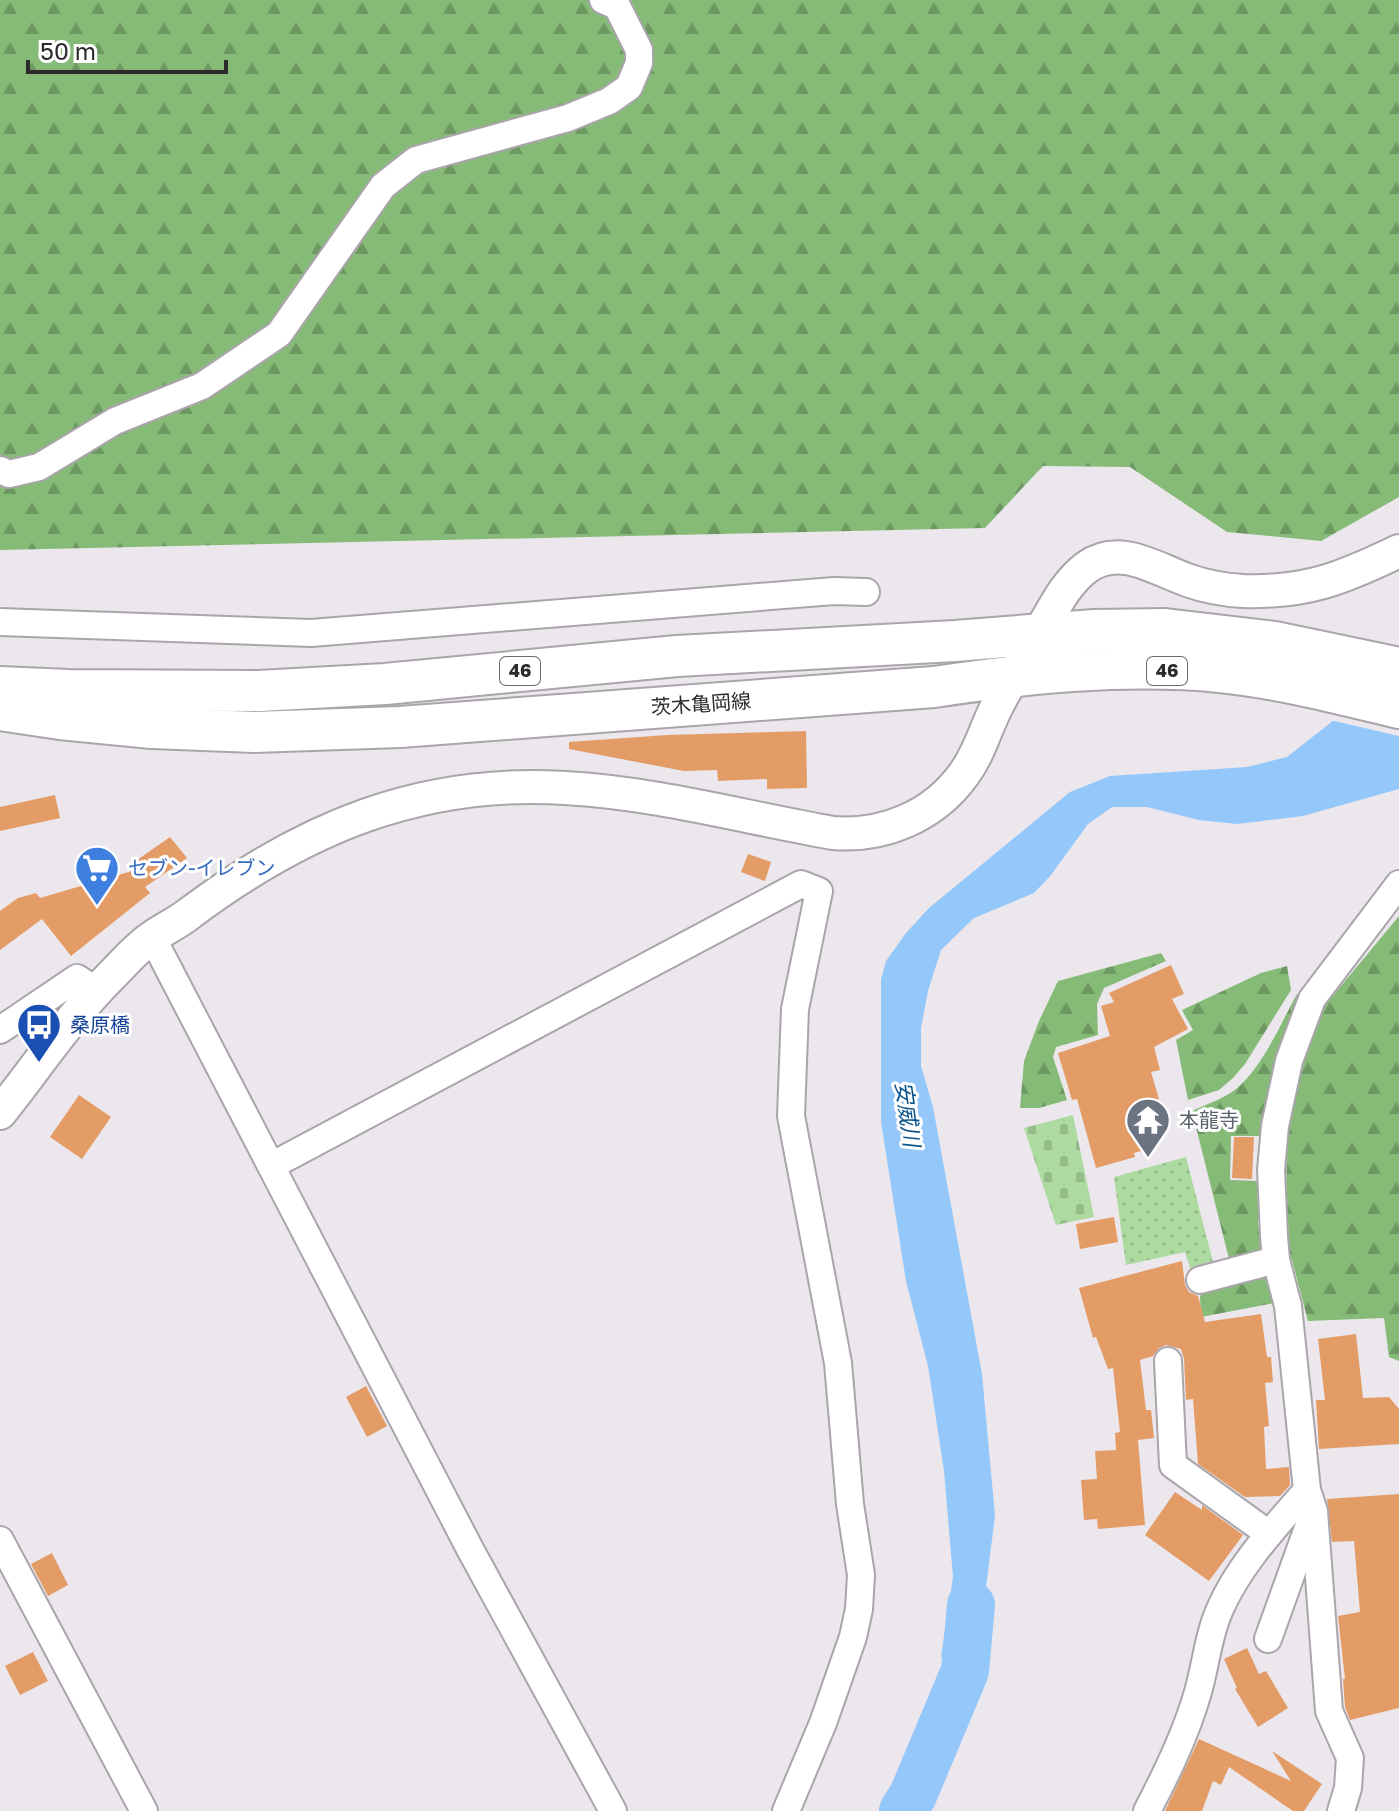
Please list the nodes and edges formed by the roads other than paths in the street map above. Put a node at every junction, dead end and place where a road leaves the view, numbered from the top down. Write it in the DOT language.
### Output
graph roads {
  1 [pos="603,0"];
  2 [pos="0,470"];
  3 [pos="1399,551"];
  4 [pos="866,592"];
  5 [pos="0,622"];
  6 [pos="1039,633"];
  7 [pos="1399,668"];
  8 [pos="1016,675"];
  9 [pos="0,687"];
  10 [pos="1399,708"];
  11 [pos="0,710"];
  12 [pos="1399,884"];
  13 [pos="152,937"];
  14 [pos="96,991"];
  15 [pos="0,1030"];
  16 [pos="0,1113"];
  17 [pos="271,1166"];
  18 [pos="1276,1260"];
  19 [pos="1200,1280"];
  20 [pos="1168,1361"];
  21 [pos="1310,1501"];
  22 [pos="1269,1534"];
  23 [pos="0,1540"];
  24 [pos="1268,1639"];
  25 [pos="144,1811"];
  26 [pos="613,1811"];
  27 [pos="786,1811"];
  28 [pos="1147,1811"];
  29 [pos="1341,1811"];
  1 -- 2 [label="street"];
  3 -- 6 [label="street"];
  4 -- 5 [label="street"];
  6 -- 7 [label="main road, 46"];
  6 -- 8 [label="street"];
  6 -- 9 [label="main road, 46"];
  8 -- 10 [label="main road, 茨木亀岡線 / 46"];
  8 -- 11 [label="main road, 茨木亀岡線 / 46"];
  8 -- 13 [label="street"];
  12 -- 18 [label="street"];
  13 -- 14 [label="street"];
  13 -- 17 [label="street"];
  14 -- 15 [label="street"];
  14 -- 16 [label="street"];
  17 -- 26 [label="street"];
  17 -- 27 [label="street"];
  18 -- 19 [label="street"];
  18 -- 21 [label="street"];
  20 -- 22 [label="street"];
  21 -- 22 [label="street"];
  21 -- 24 [label="street"];
  21 -- 29 [label="street"];
  22 -- 28 [label="street"];
  23 -- 25 [label="street"];
}
